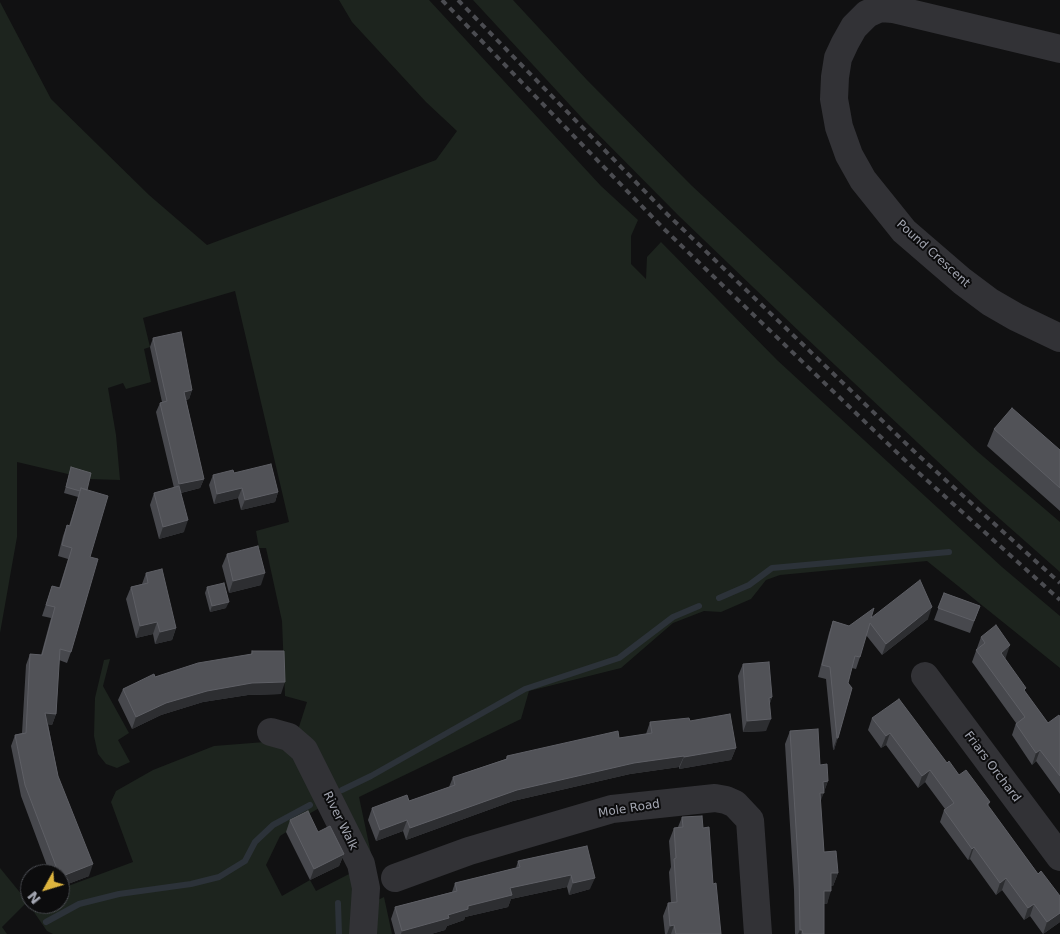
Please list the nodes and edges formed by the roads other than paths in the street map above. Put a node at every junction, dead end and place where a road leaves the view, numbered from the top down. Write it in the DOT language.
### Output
graph roads {
  1 [pos="1060,49"];
  2 [pos="1060,338"];
  3 [pos="925,676"];
  4 [pos="271,732"];
  5 [pos="1060,857"];
  6 [pos="395,878"];
  7 [pos="362,934"];
  8 [pos="758,934"];
  1 -- 2 [label="street, Pound Crescent"];
  3 -- 5 [label="street, Friars Orchard"];
  4 -- 7 [label="street, River Walk"];
  6 -- 8 [label="street, Mole Road"];
}
